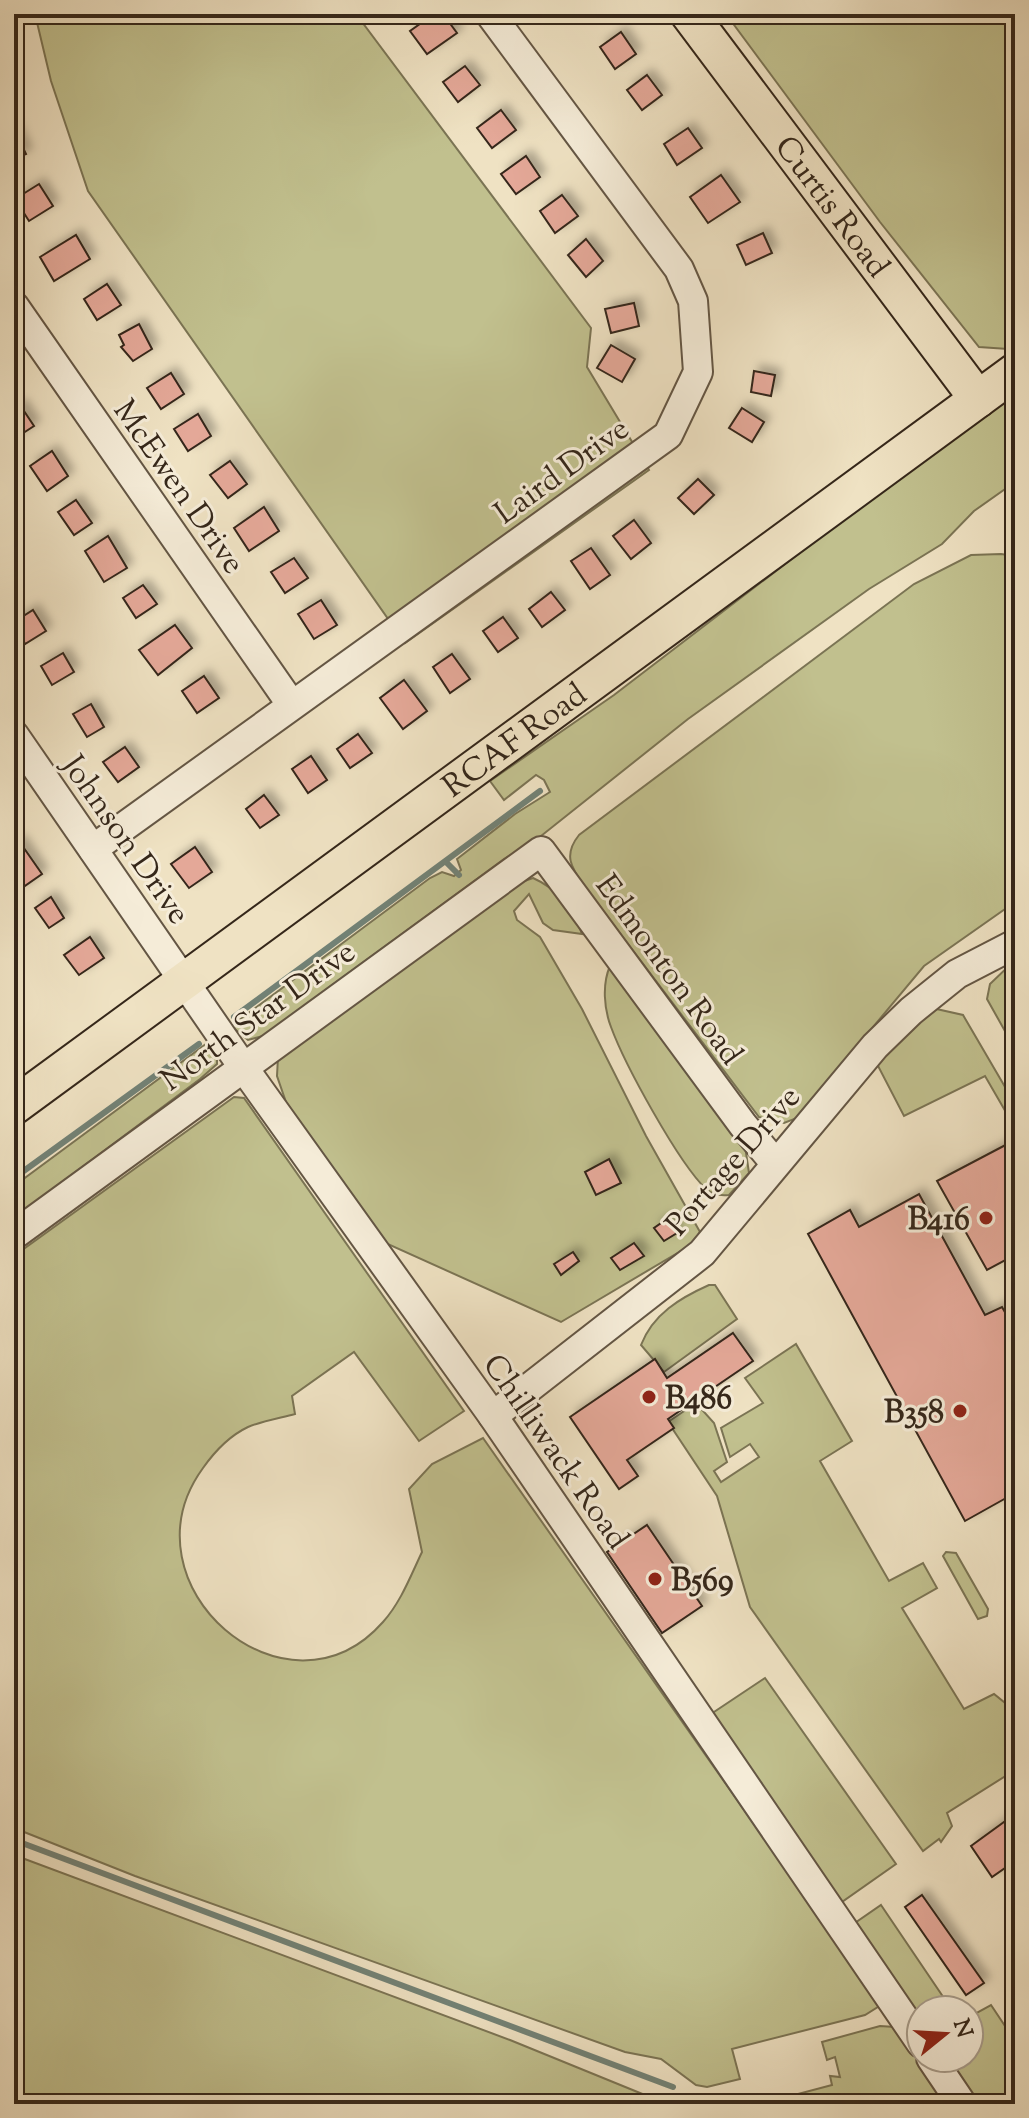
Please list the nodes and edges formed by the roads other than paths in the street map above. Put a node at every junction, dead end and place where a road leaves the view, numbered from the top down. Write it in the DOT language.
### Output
graph roads {
  1 [pos="490,14"];
  2 [pos="689,14"];
  3 [pos="14,306"];
  4 [pos="1015,372"];
  5 [pos="978,399"];
  6 [pos="291,704"];
  7 [pos="14,735"];
  8 [pos="93,849"];
  9 [pos="541,851"];
  10 [pos="1015,944"];
  11 [pos="185,981"];
  12 [pos="243,1067"];
  13 [pos="14,1106"];
  14 [pos="775,1163"];
  15 [pos="14,1235"];
  16 [pos="493,1416"];
  17 [pos="905,2020"];
  18 [pos="942,2074"];
  19 [pos="962,2104"];
  1 -- 6 [label="street, Laird Drive"];
  2 -- 5 [label="main road, Curtis Road"];
  3 -- 6 [label="street, McEwen Drive"];
  4 -- 5 [label="main road, RCAF Road"];
  5 -- 11 [label="main road, RCAF Road"];
  6 -- 8 [label="street, Laird Drive"];
  7 -- 8 [label="street, Johnson Drive"];
  8 -- 11 [label="street, Johnson Drive"];
  9 -- 12 [label="street, North Star Drive"];
  9 -- 14 [label="street, Edmonton Road"];
  10 -- 14 [label="street, Portage Drive"];
  11 -- 12 [label="street, Chilliwack Road"];
  11 -- 13 [label="main road, RCAF Road"];
  12 -- 15 [label="street, North Star Drive"];
  12 -- 16 [label="street, Chilliwack Road"];
  14 -- 16 [label="street, Portage Drive"];
  16 -- 17 [label="street, Chilliwack Road"];
  18 -- 19 [label="street"];
}
